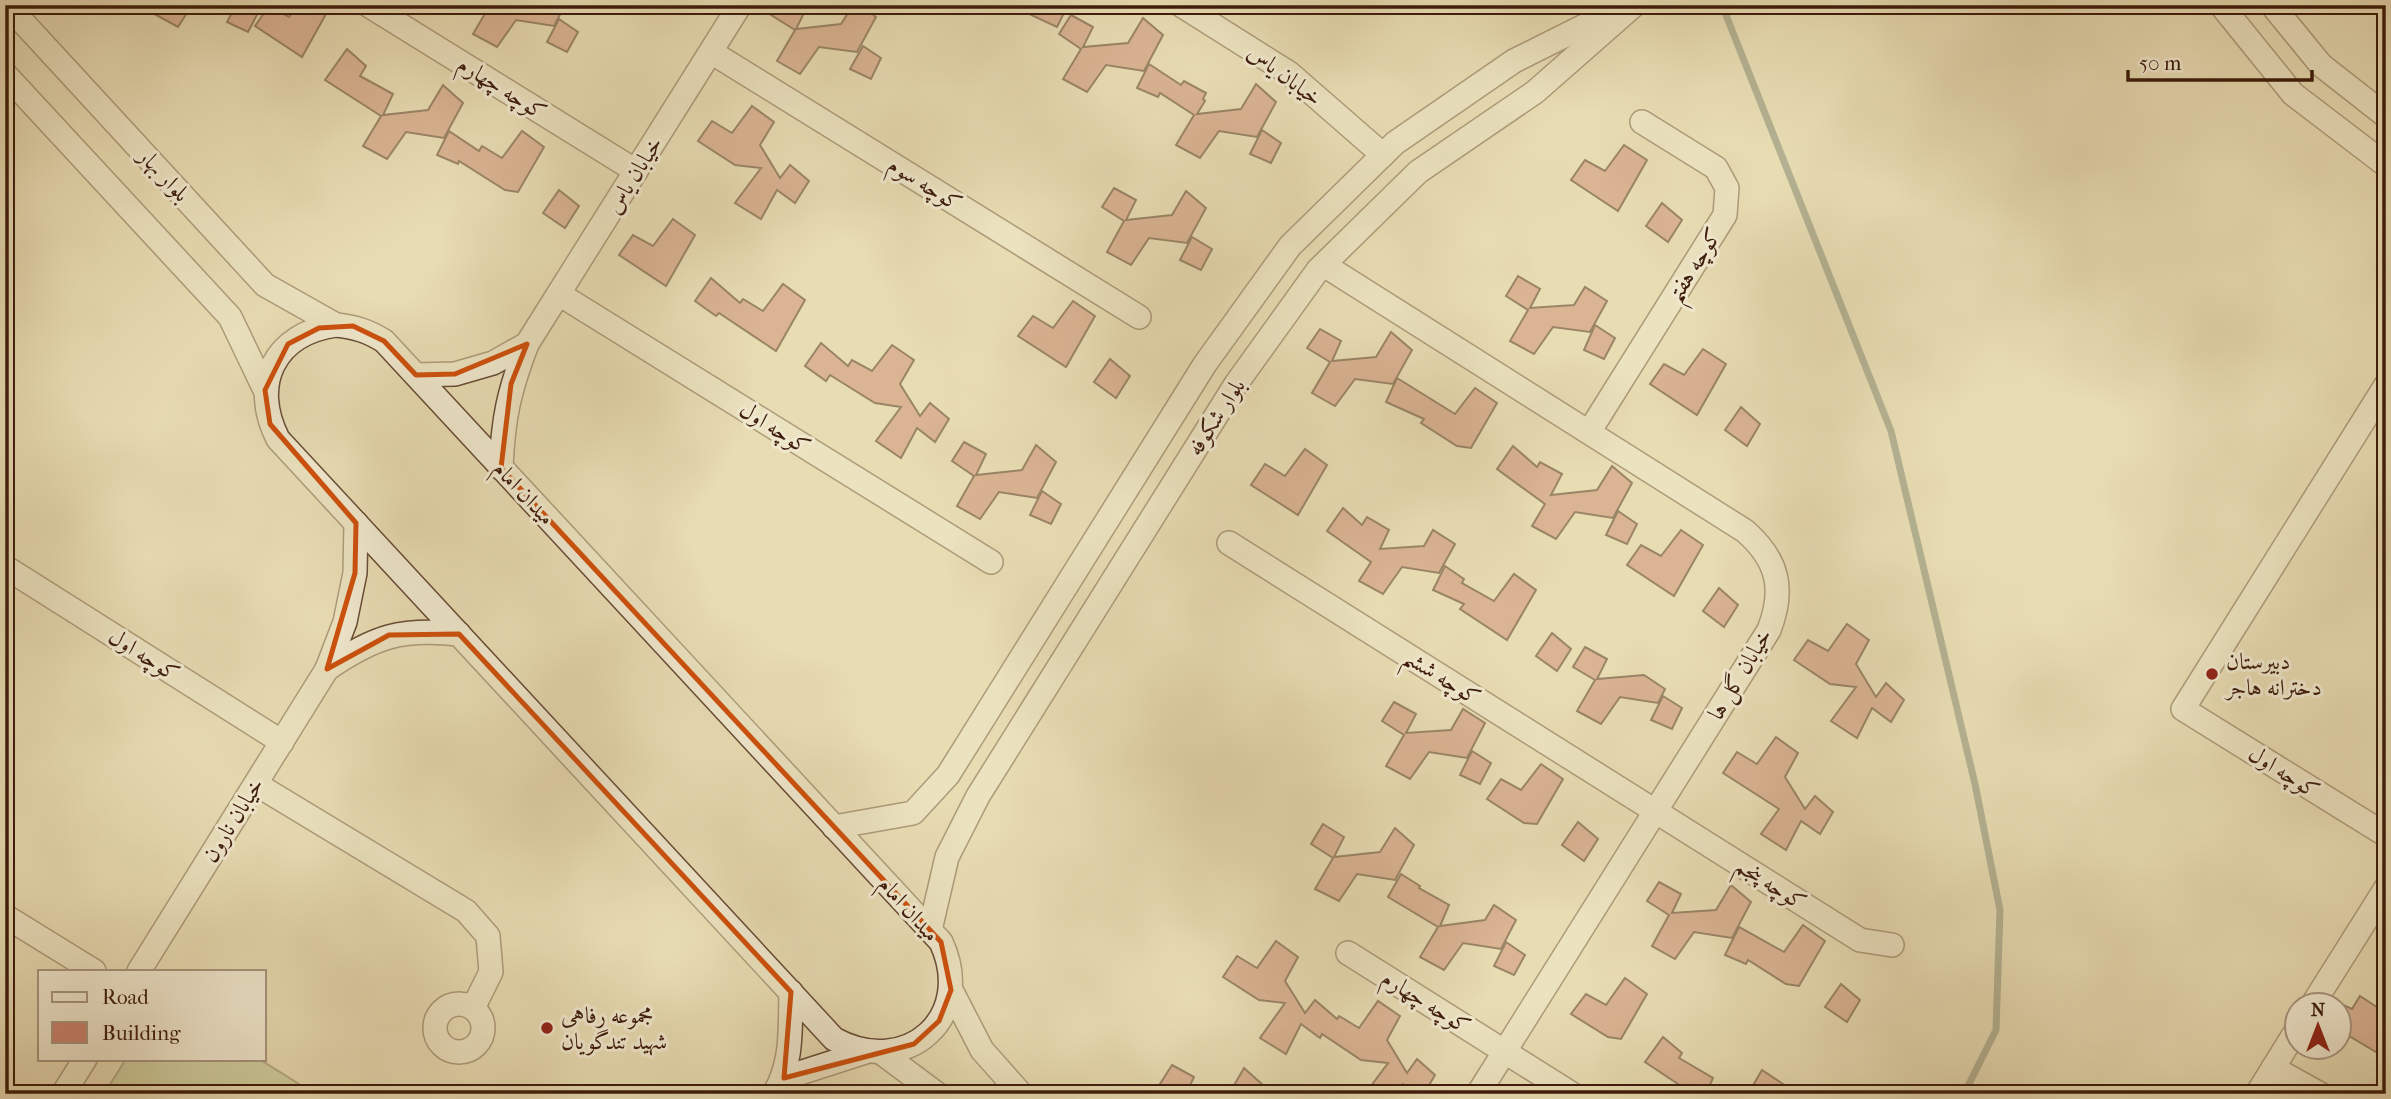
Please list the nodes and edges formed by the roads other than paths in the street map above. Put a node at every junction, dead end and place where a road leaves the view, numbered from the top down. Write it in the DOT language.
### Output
graph roads {
  1 [pos="7,5"];
  2 [pos="368,5"];
  3 [pos="373,5"];
  4 [pos="740,5"];
  5 [pos="1181,5"];
  6 [pos="1626,5"];
  7 [pos="1634,5"];
  8 [pos="2221,5"];
  9 [pos="2272,5"];
  10 [pos="710,52"];
  11 [pos="5,74"];
  12 [pos="2386,116"];
  13 [pos="1642,122"];
  14 [pos="1383,155"];
  15 [pos="2386,165"];
  16 [pos="636,171"];
  17 [pos="1324,265"];
  18 [pos="559,294"];
  19 [pos="1139,317"];
  20 [pos="336,325"];
  21 [pos="527,344"];
  22 [pos="416,375"];
  23 [pos="2386,385"];
  24 [pos="265,390"];
  25 [pos="1589,432"];
  26 [pos="501,468"];
  27 [pos="356,523"];
  28 [pos="1229,542"];
  29 [pos="991,562"];
  30 [pos="5,567"];
  31 [pos="459,634"];
  32 [pos="327,669"];
  33 [pos="282,742"];
  34 [pos="256,784"];
  35 [pos="1655,811"];
  36 [pos="834,827"];
  37 [pos="2386,835"];
  38 [pos="2386,888"];
  39 [pos="5,916"];
  40 [pos="930,930"];
  41 [pos="1892,945"];
  42 [pos="1348,953"];
  43 [pos="92,970"];
  44 [pos="140,970"];
  45 [pos="951,990"];
  46 [pos="2322,990"];
  47 [pos="791,992"];
  48 [pos="473,1008"];
  49 [pos="1504,1052"];
  50 [pos="874,1053"];
  51 [pos="2282,1054"];
  52 [pos="84,1060"];
  53 [pos="2273,1068"];
  54 [pos="779,1086"];
  55 [pos="63,1094"];
  56 [pos="937,1094"];
  57 [pos="1021,1094"];
  58 [pos="1478,1094"];
  59 [pos="1572,1094"];
  60 [pos="2257,1094"];
  61 [pos="2320,1094"];
  1 -- 20 [label="street, بلوار بهار"];
  2 -- 16 [label="street, کوچه چهارم"];
  3 -- 16 [label="street"];
  4 -- 10 [label="street, خیابان یاس"];
  5 -- 14 [label="street, خیابان یاس"];
  6 -- 14 [label="street, بلوار شکوفه"];
  7 -- 17 [label="street, بلوار شکوفه"];
  8 -- 15 [label="street"];
  9 -- 12 [label="street"];
  10 -- 16 [label="street, خیابان یاس"];
  10 -- 19 [label="street, کوچه سوم"];
  11 -- 24 [label="street"];
  13 -- 25 [label="street, کوچه هفتم"];
  14 -- 36 [label="street, بلوار شکوفه"];
  16 -- 18 [label="street, خیابان یاس"];
  17 -- 25 [label="street, خیابان گل ها"];
  17 -- 40 [label="street, بلوار شکوفه"];
  18 -- 21 [label="street, خیابان یاس"];
  18 -- 29 [label="street, کوچه اول"];
  20 -- 22 [label="street, میدان امام"];
  20 -- 24 [label="street, میدان امام"];
  21 -- 22 [label="street"];
  21 -- 26 [label="street, خیابان یاس"];
  22 -- 26 [label="street, میدان امام"];
  23 -- 37 [label="street, کوچه اول"];
  24 -- 27 [label="street, میدان امام"];
  25 -- 35 [label="street, خیابان گل ها"];
  26 -- 36 [label="street, میدان امام"];
  27 -- 31 [label="street, میدان امام"];
  27 -- 32 [label="street"];
  28 -- 35 [label="street, کوچه ششم"];
  30 -- 33 [label="street, کوچه اول"];
  31 -- 32 [label="street"];
  31 -- 47 [label="street, میدان امام"];
  32 -- 33 [label="street, خیابان نارون"];
  33 -- 34 [label="street, خیابان نارون"];
  34 -- 44 [label="street, خیابان نارون"];
  34 -- 48 [label="street"];
  35 -- 41 [label="street, کوچه پنجم"];
  35 -- 49 [label="street, خیابان گل ها"];
  36 -- 40 [label="street, میدان امام"];
  38 -- 46 [label="street"];
  39 -- 43 [label="street"];
  40 -- 45 [label="street, میدان امام"];
  42 -- 49 [label="street, کوچه چهارم"];
  45 -- 50 [label="street, میدان امام"];
  45 -- 57 [label="street"];
  47 -- 50 [label="street, میدان امام"];
  47 -- 54 [label="street"];
  49 -- 58 [label="street, خیابان گل ها"];
  49 -- 59 [label="street"];
  50 -- 54 [label="street"];
  50 -- 56 [label="street"];
  51 -- 53 [label="street"];
  52 -- 55 [label="street"];
  53 -- 60 [label="street"];
  53 -- 61 [label="street"];
}
